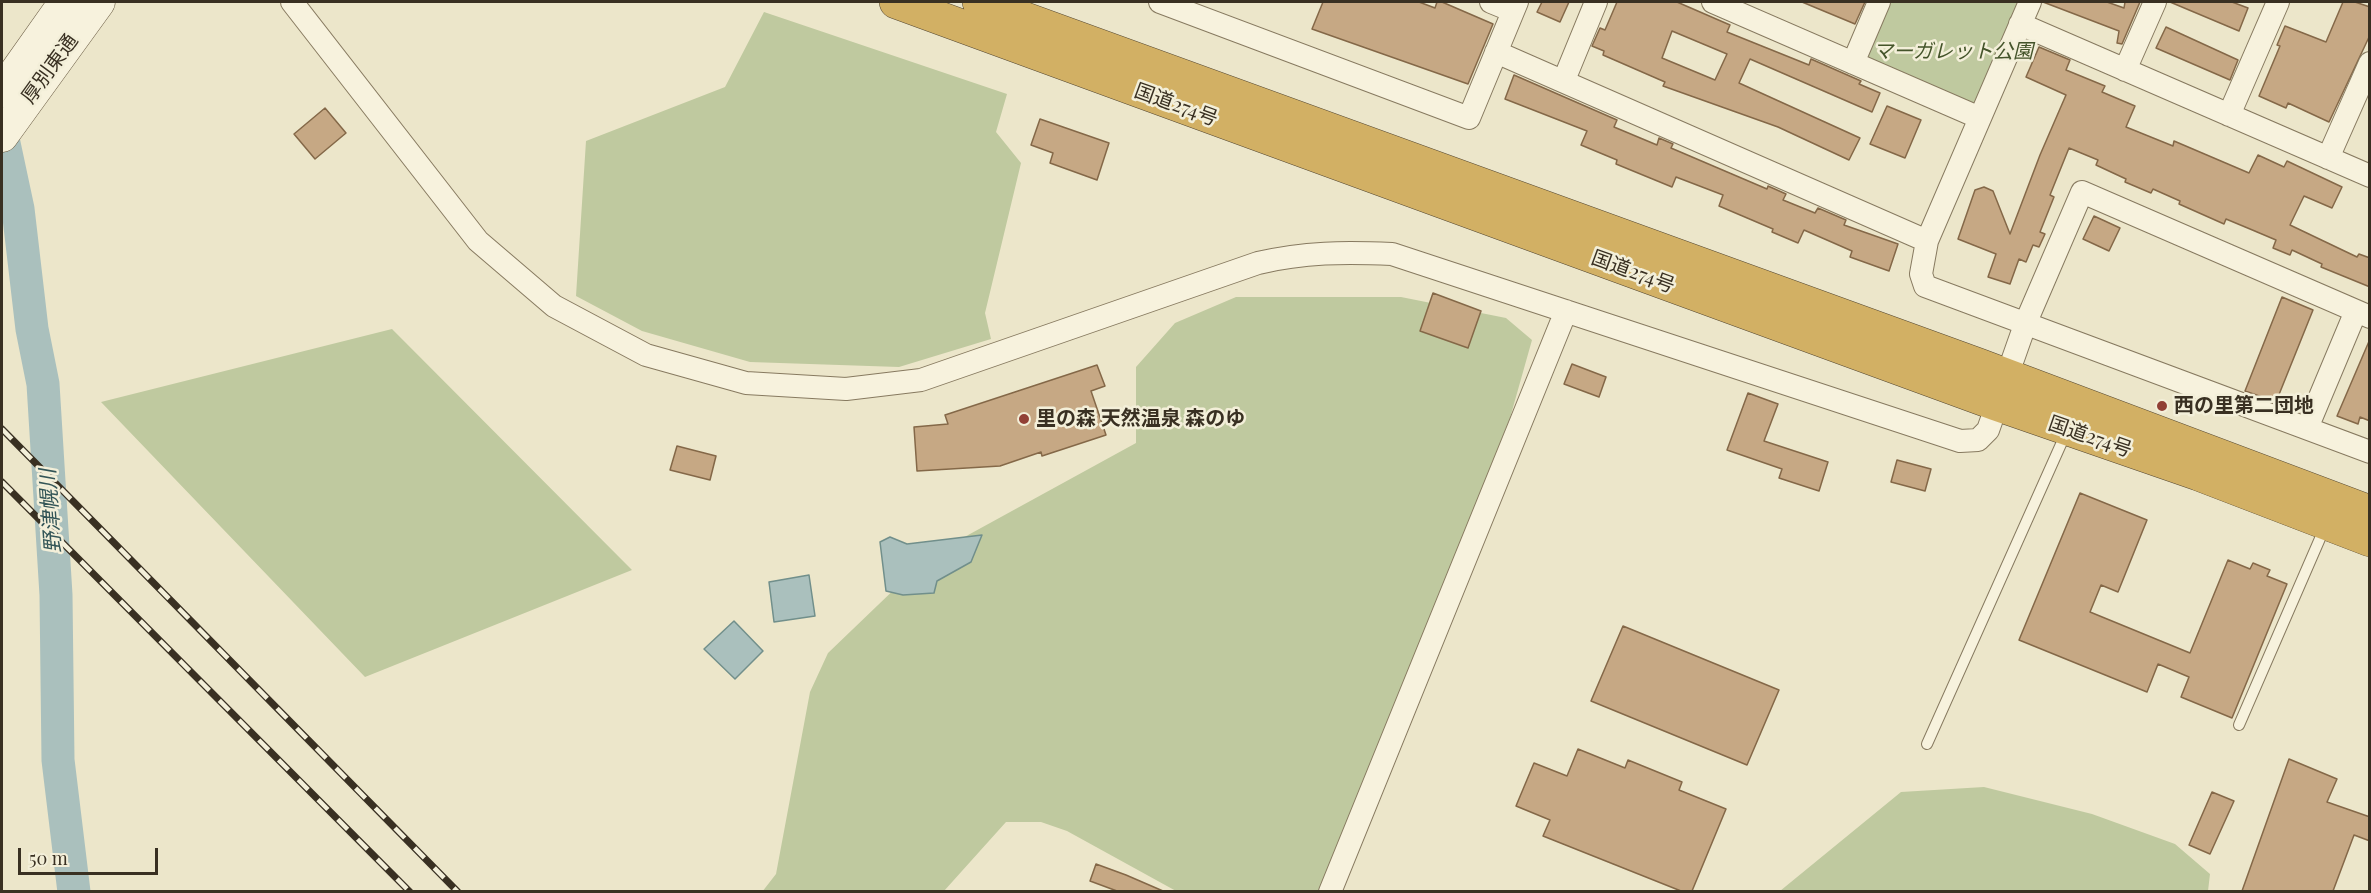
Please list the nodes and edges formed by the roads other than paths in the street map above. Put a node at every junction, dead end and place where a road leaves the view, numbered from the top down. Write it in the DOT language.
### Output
graph roads {
  1 [pos="65,2"];
  2 [pos="99,2"];
  3 [pos="292,2"];
  4 [pos="896,2"];
  5 [pos="979,2"];
  6 [pos="1160,2"];
  7 [pos="1491,2"];
  8 [pos="1596,2"];
  9 [pos="1713,2"];
  10 [pos="1879,2"];
  11 [pos="2030,2"];
  12 [pos="2155,2"];
  13 [pos="2278,2"];
  14 [pos="1515,6"];
  15 [pos="2020,24"];
  16 [pos="1496,52"];
  17 [pos="1852,63"];
  18 [pos="2370,63"];
  19 [pos="2125,70"];
  20 [pos="1564,80"];
  21 [pos="2,91"];
  22 [pos="2229,115"];
  23 [pos="1980,118"];
  24 [pos="2,136"];
  25 [pos="2328,158"];
  26 [pos="2370,176"];
  27 [pos="1927,241"];
  28 [pos="1566,311"];
  29 [pos="2363,314"];
  30 [pos="2026,322"];
  31 [pos="2001,390"];
  32 [pos="2307,428"];
  33 [pos="2068,430"];
  34 [pos="2370,452"];
  35 [pos="2331,511"];
  36 [pos="2370,512"];
  37 [pos="2370,540"];
  38 [pos="2239,725"];
  39 [pos="1928,744"];
  40 [pos="1330,891"];
  1 -- 21 [label="street, 厚別東通"];
  2 -- 24 [label="street, 厚別東通"];
  3 -- 28 [label="street"];
  4 -- 31 [label="highway, 国道274号"];
  5 -- 31 [label="highway, 国道274号"];
  6 -- 16 [label="street"];
  7 -- 14 [label="street"];
  8 -- 20 [label="street"];
  9 -- 17 [label="street"];
  10 -- 17 [label="street"];
  11 -- 15 [label="street"];
  12 -- 19 [label="street"];
  13 -- 22 [label="street"];
  14 -- 16 [label="street"];
  15 -- 19 [label="street"];
  15 -- 23 [label="street"];
  16 -- 20 [label="street"];
  17 -- 23 [label="street"];
  18 -- 25 [label="street"];
  19 -- 22 [label="street"];
  20 -- 27 [label="street"];
  22 -- 25 [label="street"];
  23 -- 27 [label="street"];
  25 -- 26 [label="street"];
  27 -- 30 [label="street"];
  28 -- 31 [label="street"];
  28 -- 40 [label="street"];
  29 -- 30 [label="street"];
  29 -- 32 [label="street"];
  30 -- 31 [label="street"];
  30 -- 32 [label="street"];
  31 -- 33 [label="highway, 国道274号"];
  31 -- 35 [label="highway, 国道274号"];
  32 -- 34 [label="street"];
  33 -- 35 [label="highway, 国道274号"];
  33 -- 39 [label="lane"];
  35 -- 36 [label="highway, 国道274号"];
  35 -- 37 [label="highway, 国道274号"];
  35 -- 38 [label="lane"];
}
